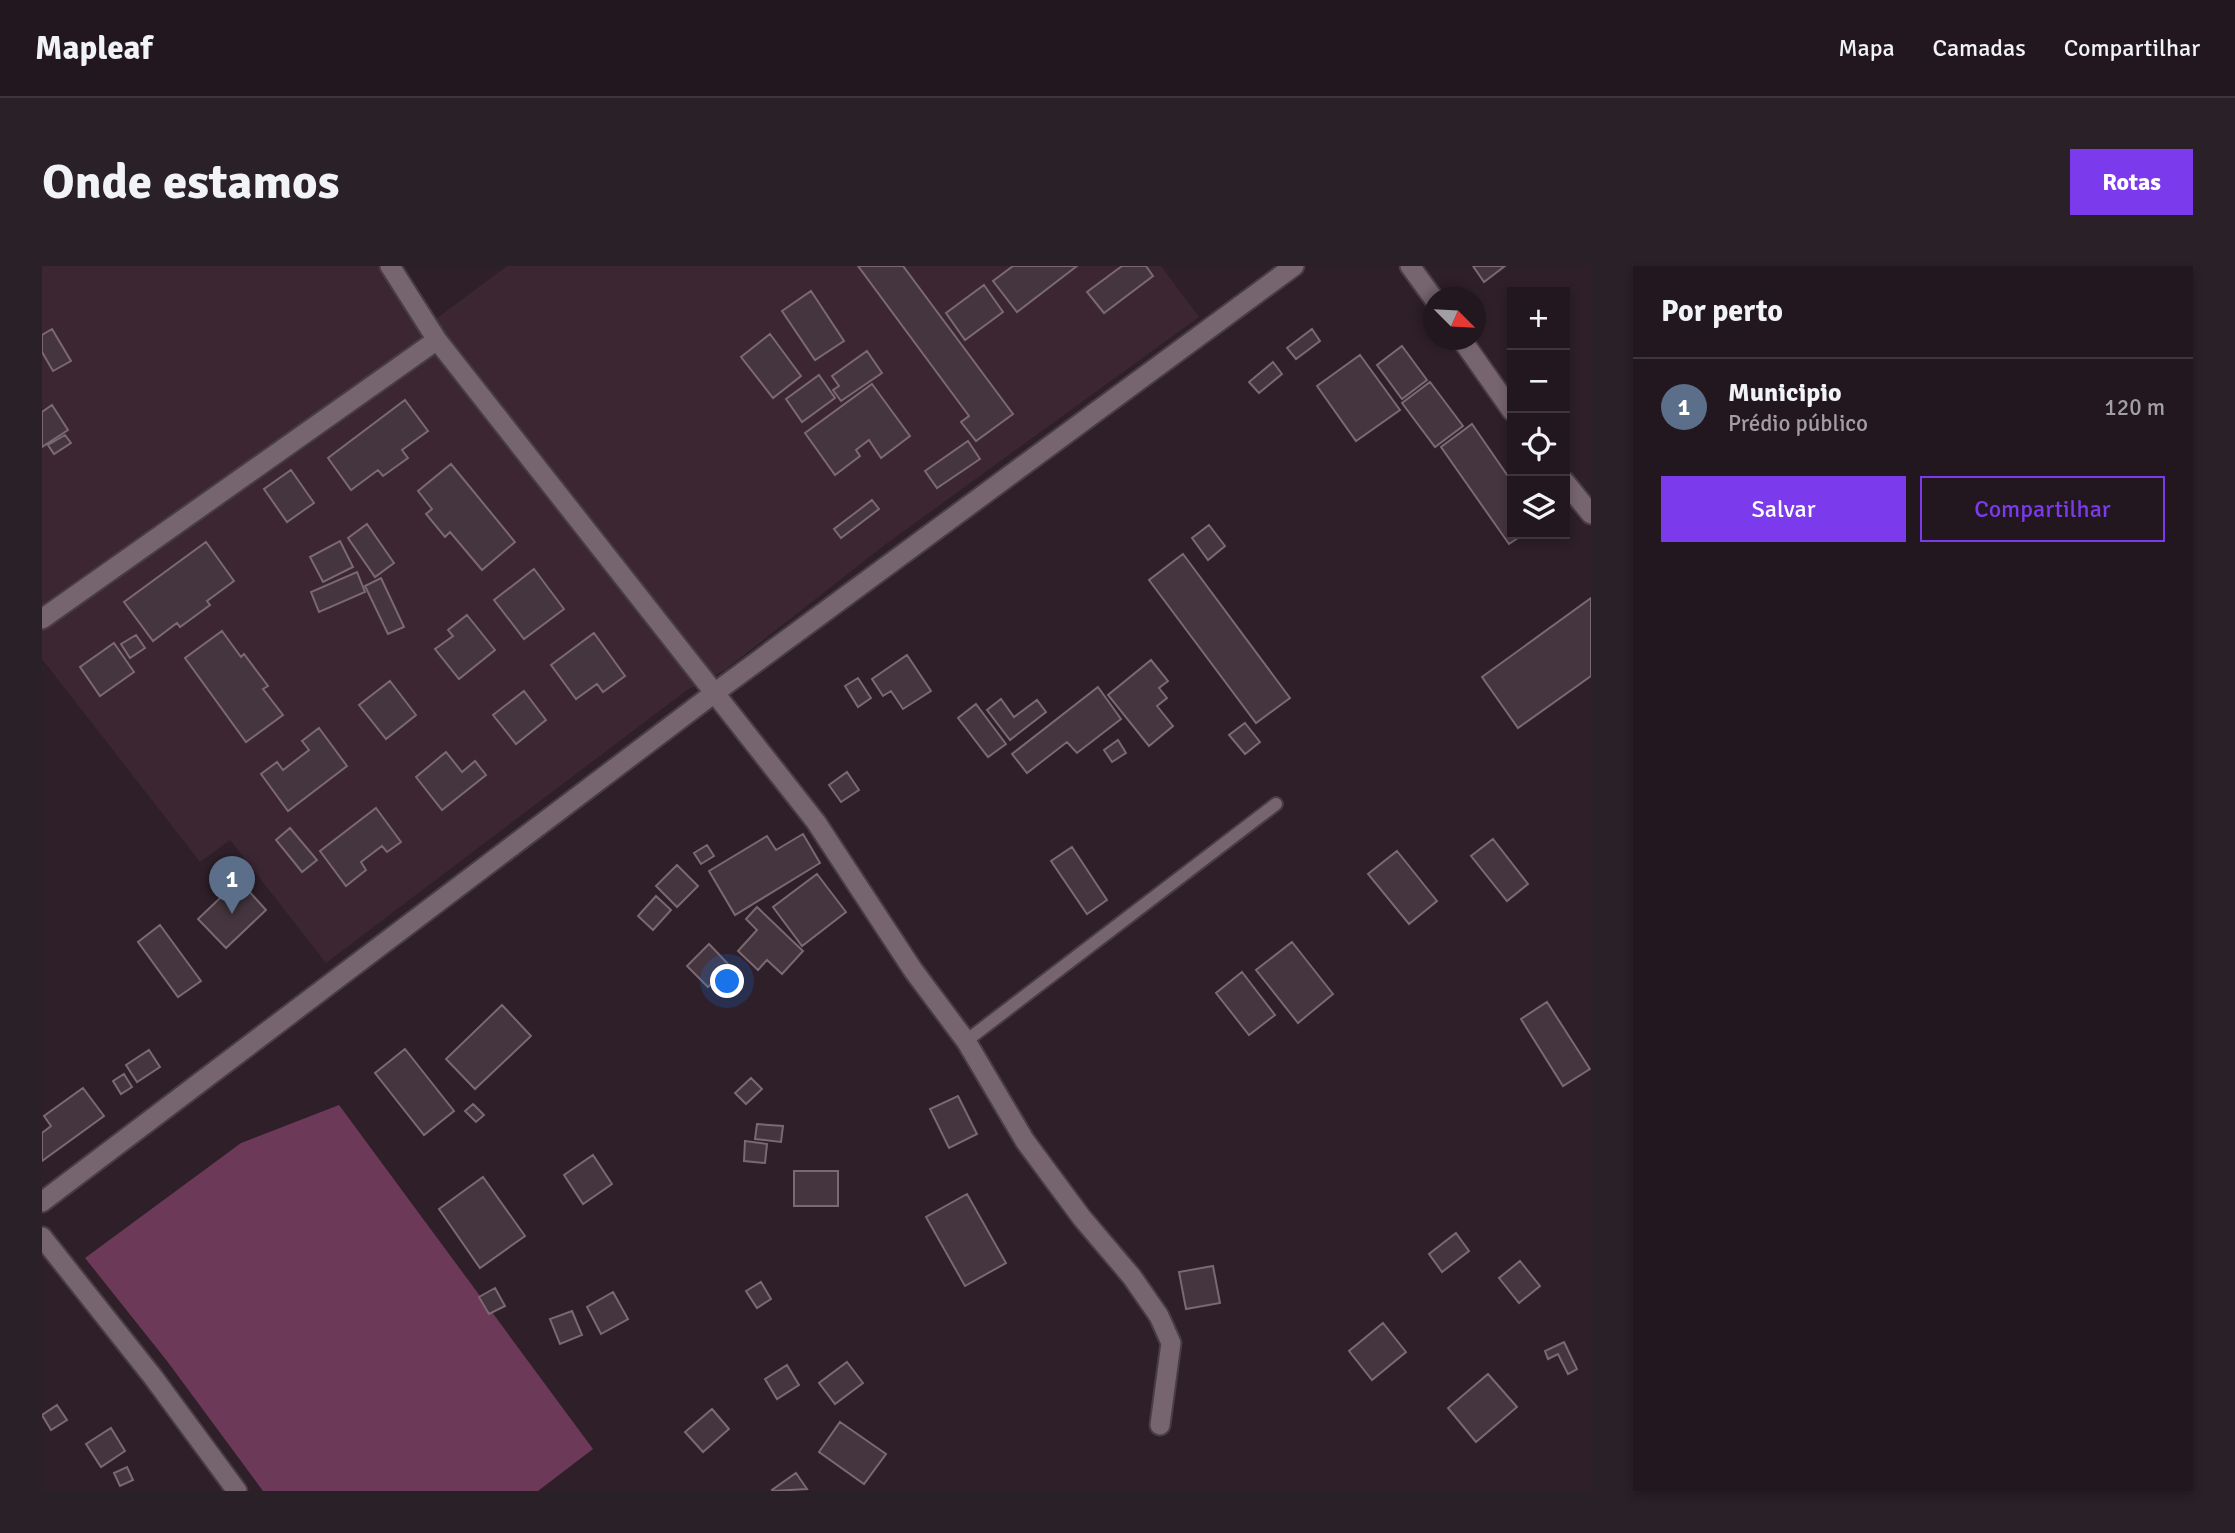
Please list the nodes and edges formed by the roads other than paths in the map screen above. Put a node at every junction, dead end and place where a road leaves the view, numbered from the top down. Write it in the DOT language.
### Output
graph roads {
  1 [pos="390,266"];
  2 [pos="1294,266"];
  3 [pos="1410,266"];
  4 [pos="1425,287"];
  5 [pos="437,340"];
  6 [pos="1469,350"];
  7 [pos="1507,404"];
  8 [pos="1570,488"];
  9 [pos="1591,514"];
  10 [pos="42,619"];
  11 [pos="713,694"];
  12 [pos="1276,804"];
  13 [pos="966,1041"];
  14 [pos="42,1202"];
  15 [pos="42,1237"];
  16 [pos="1160,1425"];
  17 [pos="237,1491"];
  1 -- 5 [label="street"];
  2 -- 11 [label="street"];
  3 -- 4 [label="street"];
  5 -- 10 [label="street"];
  5 -- 11 [label="street"];
  6 -- 7 [label="street"];
  8 -- 9 [label="street"];
  11 -- 13 [label="street"];
  11 -- 14 [label="street"];
  12 -- 13 [label="lane"];
  13 -- 16 [label="street"];
  15 -- 17 [label="street"];
}
